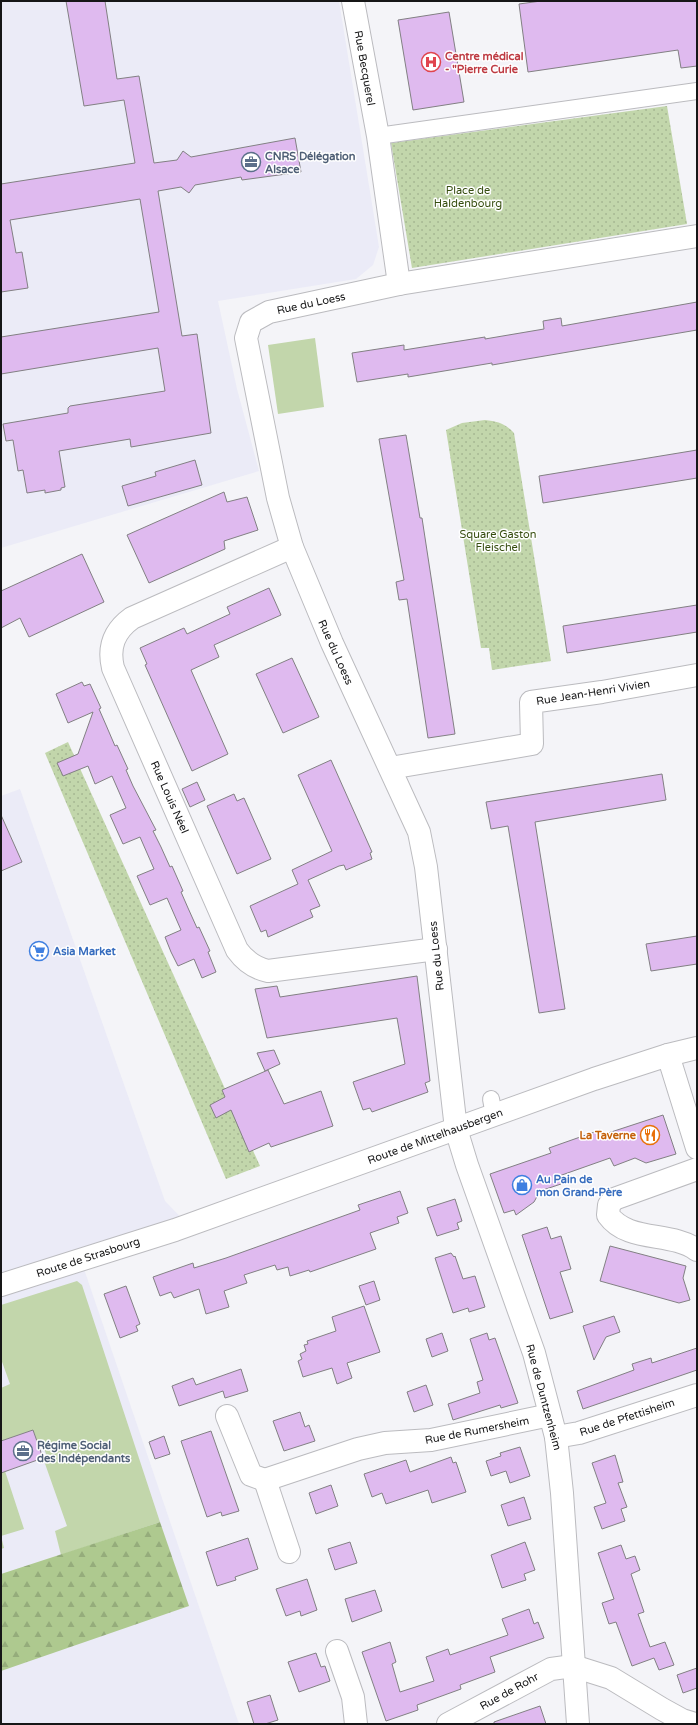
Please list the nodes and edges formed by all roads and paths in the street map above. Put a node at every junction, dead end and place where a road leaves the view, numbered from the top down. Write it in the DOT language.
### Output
graph roads {
  1 [pos="353,1"];
  2 [pos="697,91"];
  3 [pos="378,136"];
  4 [pos="697,236"];
  5 [pos="399,284"];
  6 [pos="292,547"];
  7 [pos="697,675"];
  8 [pos="390,768"];
  9 [pos="436,949"];
  10 [pos="697,1048"];
  11 [pos="668,1055"];
  12 [pos="456,1129"];
  13 [pos="697,1148"];
  14 [pos="697,1169"];
  15 [pos="175,1230"];
  16 [pos="697,1250"];
  17 [pos="1,1285"];
  18 [pos="697,1395"];
  19 [pos="550,1414"];
  20 [pos="227,1416"];
  21 [pos="556,1437"];
  22 [pos="265,1480"];
  23 [pos="289,1552"];
  24 [pos="337,1651"];
  25 [pos="573,1666"];
  26 [pos="356,1724"];
  27 [pos="448,1724"];
  28 [pos="578,1724"];
  29 [pos="695,1724"];
  1 -- 3 [label="street, Rue Becquerel"];
  2 -- 3 [label="street"];
  3 -- 5 [label="street"];
  4 -- 5 [label="street"];
  5 -- 6 [label="street, Rue du Loess"];
  6 -- 8 [label="street, Rue du Loess"];
  6 -- 9 [label="street, Rue Louis Néel"];
  7 -- 8 [label="street, Rue Jean-Henri Vivien"];
  8 -- 9 [label="street, Rue du Loess"];
  9 -- 12 [label="street, Rue du Loess"];
  10 -- 11 [label="street, Route de Mittelhausbergen"];
  11 -- 12 [label="street, Route de Mittelhausbergen"];
  11 -- 13 [label="street"];
  12 -- 15 [label="street, Route de Mittelhausbergen"];
  12 -- 19 [label="street, Rue de Duntzenheim"];
  14 -- 16 [label="street"];
  15 -- 17 [label="street, Route de Strasbourg"];
  18 -- 21 [label="street, Rue de Pfettisheim"];
  19 -- 21 [label="street, Rue de Duntzenheim"];
  19 -- 22 [label="street, Rue de Rumersheim"];
  20 -- 22 [label="street"];
  21 -- 25 [label="street, Rue de Duntzenheim"];
  22 -- 23 [label="street"];
  24 -- 26 [label="street"];
  25 -- 27 [label="street, Rue de Rohr"];
  25 -- 28 [label="street, Rue de Duntzenheim"];
  25 -- 29 [label="street"];
}
